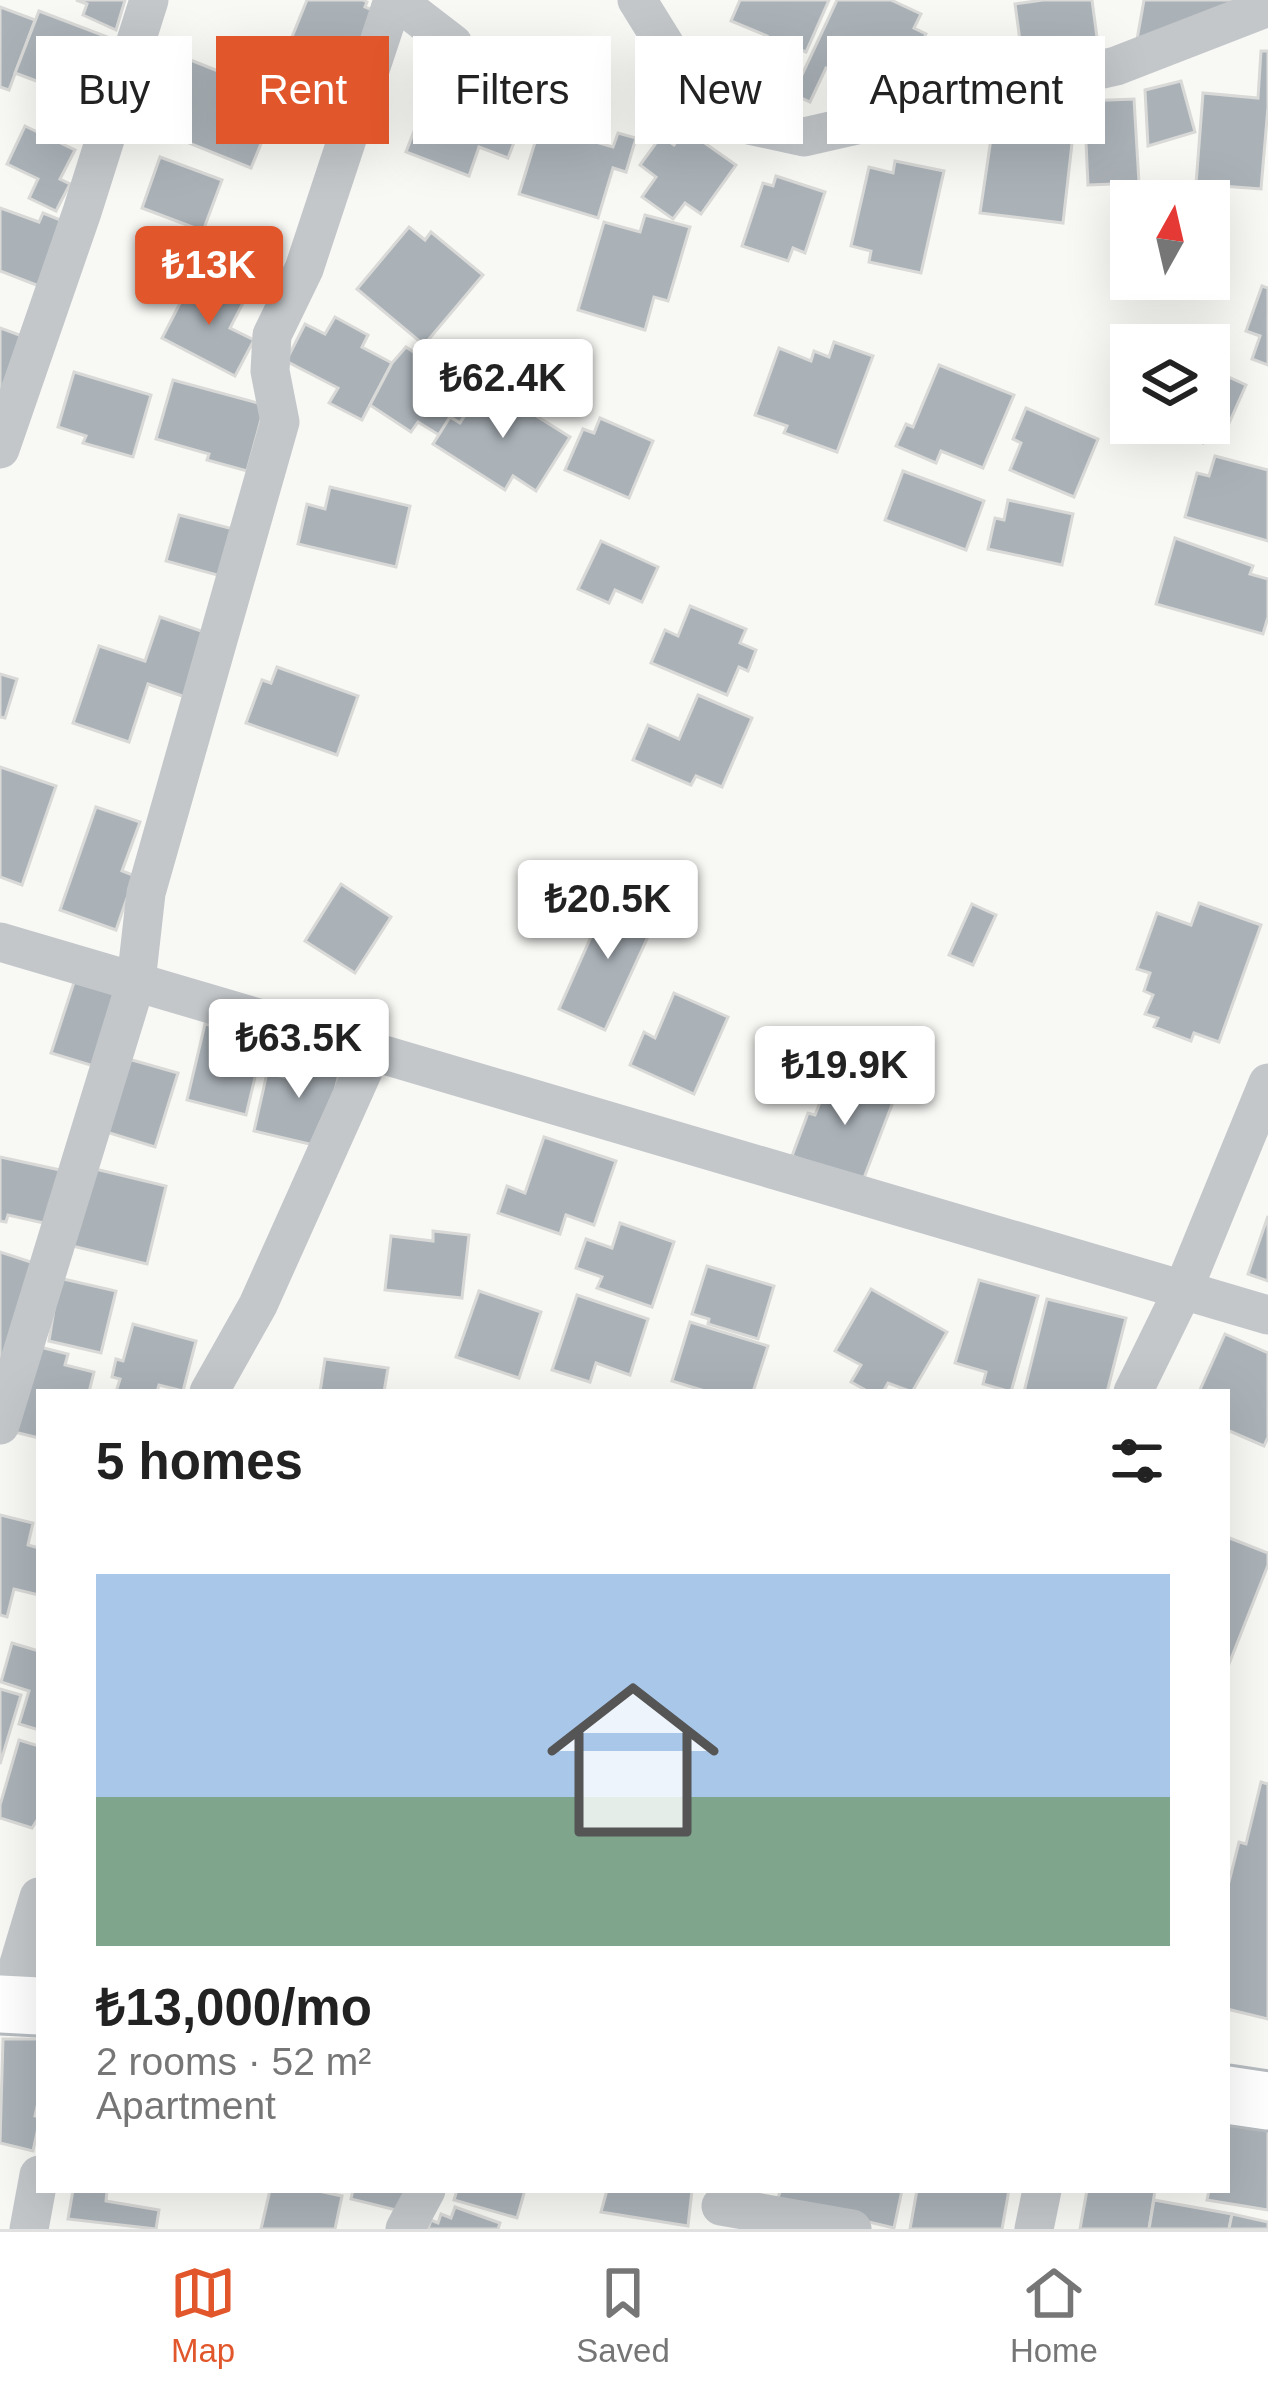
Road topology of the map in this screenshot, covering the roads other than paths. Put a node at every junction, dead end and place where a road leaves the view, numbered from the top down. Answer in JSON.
{"nodes":[{"id":1,"x":148,"y":0,"type":"edge"},
{"id":2,"x":394,"y":0,"type":"edge"},
{"id":3,"x":637,"y":0,"type":"edge"},
{"id":4,"x":1268,"y":7,"type":"edge"},
{"id":5,"x":442,"y":36,"type":"edge"},
{"id":6,"x":0,"y":449,"type":"edge"},
{"id":7,"x":0,"y":942,"type":"edge"},
{"id":8,"x":136,"y":982,"type":"junction"},
{"id":9,"x":370,"y":1053,"type":"junction"},
{"id":10,"x":1268,"y":1083,"type":"edge"},
{"id":11,"x":1254,"y":1149,"type":"edge"},
{"id":12,"x":1183,"y":1290,"type":"junction"},
{"id":13,"x":1268,"y":1315,"type":"edge"},
{"id":14,"x":211,"y":1389,"type":"edge"},
{"id":15,"x":1134,"y":1389,"type":"edge"},
{"id":16,"x":0,"y":1425,"type":"edge"},
{"id":17,"x":36,"y":1910,"type":"edge"},
{"id":18,"x":15,"y":2005,"type":"edge"},
{"id":19,"x":1230,"y":2095,"type":"edge"},
{"id":20,"x":1268,"y":2101,"type":"edge"},
{"id":21,"x":36,"y":2191,"type":"edge"},
{"id":22,"x":424,"y":2193,"type":"edge"},
{"id":23,"x":1041,"y":2193,"type":"edge"},
{"id":24,"x":720,"y":2208,"type":"edge"},
{"id":25,"x":29,"y":2229,"type":"edge"},
{"id":26,"x":405,"y":2229,"type":"edge"},
{"id":27,"x":852,"y":2229,"type":"edge"},
{"id":28,"x":1034,"y":2229,"type":"edge"}],
"edges":[{"from":1,"to":6,"type":"street"},
{"from":2,"to":5,"type":"street"},
{"from":2,"to":8,"type":"street"},
{"from":3,"to":4,"type":"street"},
{"from":7,"to":8,"type":"street"},
{"from":8,"to":9,"type":"street"},
{"from":8,"to":16,"type":"street"},
{"from":9,"to":12,"type":"street"},
{"from":9,"to":14,"type":"street"},
{"from":10,"to":11,"type":"street"},
{"from":11,"to":12,"type":"street"},
{"from":12,"to":13,"type":"street"},
{"from":12,"to":15,"type":"street"},
{"from":17,"to":18,"type":"street"},
{"from":19,"to":20,"type":"street"},
{"from":21,"to":25,"type":"street"},
{"from":22,"to":26,"type":"street"},
{"from":23,"to":28,"type":"street"},
{"from":24,"to":27,"type":"street"}]}
